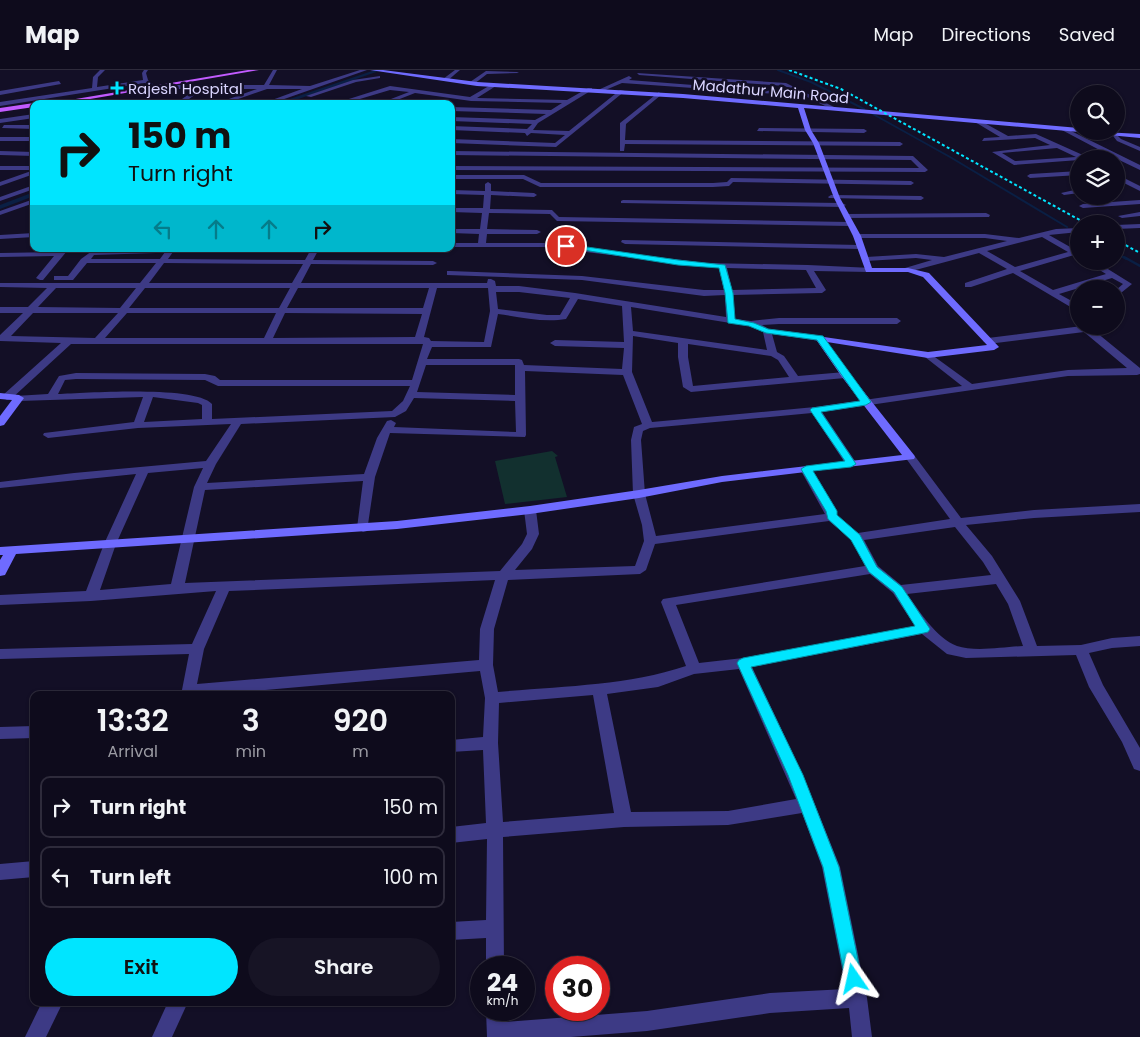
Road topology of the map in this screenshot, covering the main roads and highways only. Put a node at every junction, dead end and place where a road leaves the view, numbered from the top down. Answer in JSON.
{"nodes":[{"id":1,"x":255,"y":70,"type":"edge"},
{"id":2,"x":74,"y":100,"type":"edge"},
{"id":3,"x":30,"y":107,"type":"edge"},
{"id":4,"x":0,"y":111,"type":"edge"}],
"edges":[{"from":1,"to":2,"type":"main road"},
{"from":3,"to":4,"type":"main road"}]}
